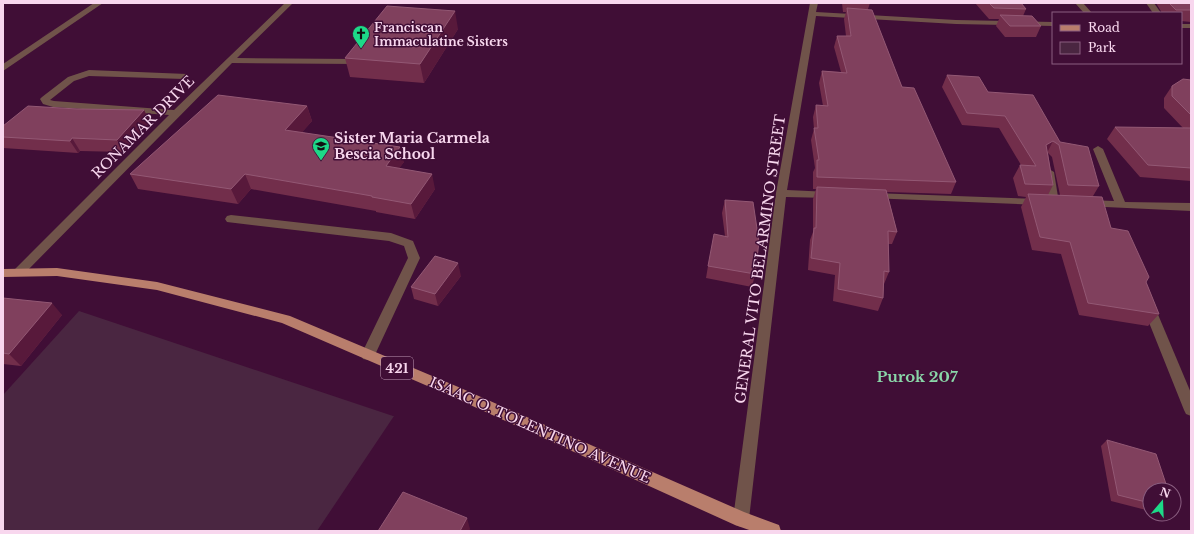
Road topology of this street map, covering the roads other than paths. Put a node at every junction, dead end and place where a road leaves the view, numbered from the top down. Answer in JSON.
{"nodes":[{"id":1,"x":99,"y":3,"type":"edge"},
{"id":2,"x":289,"y":3,"type":"edge"},
{"id":3,"x":1079,"y":3,"type":"edge"},
{"id":4,"x":1150,"y":3,"type":"edge"},
{"id":5,"x":814,"y":9,"type":"edge"},
{"id":6,"x":1087,"y":12,"type":"edge"},
{"id":7,"x":1156,"y":12,"type":"edge"},
{"id":8,"x":1052,"y":24,"type":"edge"},
{"id":9,"x":230,"y":60,"type":"junction"},
{"id":10,"x":354,"y":62,"type":"edge"},
{"id":11,"x":3,"y":68,"type":"edge"},
{"id":12,"x":184,"y":76,"type":"dead end"},
{"id":13,"x":177,"y":113,"type":"junction"},
{"id":14,"x":1098,"y":149,"type":"dead end"},
{"id":15,"x":1048,"y":164,"type":"edge"},
{"id":16,"x":781,"y":193,"type":"junction"},
{"id":17,"x":844,"y":195,"type":"edge"},
{"id":18,"x":860,"y":196,"type":"edge"},
{"id":19,"x":1076,"y":203,"type":"edge"},
{"id":20,"x":1121,"y":205,"type":"junction"},
{"id":21,"x":1191,"y":207,"type":"edge"},
{"id":22,"x":231,"y":219,"type":"dead end"},
{"id":23,"x":19,"y":272,"type":"junction"},
{"id":24,"x":3,"y":273,"type":"edge"},
{"id":25,"x":1143,"y":294,"type":"edge"},
{"id":26,"x":368,"y":355,"type":"junction"},
{"id":27,"x":1191,"y":410,"type":"edge"},
{"id":28,"x":741,"y":519,"type":"junction"},
{"id":29,"x":773,"y":531,"type":"edge"}],
"edges":[{"from":1,"to":11,"type":"street"},
{"from":2,"to":9,"type":"street","name":"RONAMAR DRIVE"},
{"from":3,"to":6,"type":"street"},
{"from":4,"to":7,"type":"street"},
{"from":5,"to":8,"type":"street"},
{"from":5,"to":16,"type":"street","name":"GENERAL VITO BELARMINO STREET"},
{"from":9,"to":10,"type":"street"},
{"from":9,"to":13,"type":"street","name":"RONAMAR DRIVE"},
{"from":12,"to":13,"type":"street"},
{"from":13,"to":23,"type":"street","name":"RONAMAR DRIVE"},
{"from":14,"to":20,"type":"street"},
{"from":15,"to":18,"type":"street"},
{"from":16,"to":17,"type":"street"},
{"from":16,"to":28,"type":"street","name":"GENERAL VITO BELARMINO STREET"},
{"from":19,"to":20,"type":"street"},
{"from":20,"to":21,"type":"street"},
{"from":22,"to":26,"type":"street"},
{"from":23,"to":24,"type":"main road","name":"ISAAC O. TOLENTINO AVENUE","number":"421"},
{"from":23,"to":26,"type":"main road","name":"ISAAC O. TOLENTINO AVENUE","number":"421"},
{"from":25,"to":27,"type":"street"},
{"from":26,"to":28,"type":"main road","name":"ISAAC O. TOLENTINO AVENUE","number":"421"},
{"from":28,"to":29,"type":"main road","name":"ISAAC O. TOLENTINO AVENUE","number":"421"}]}
